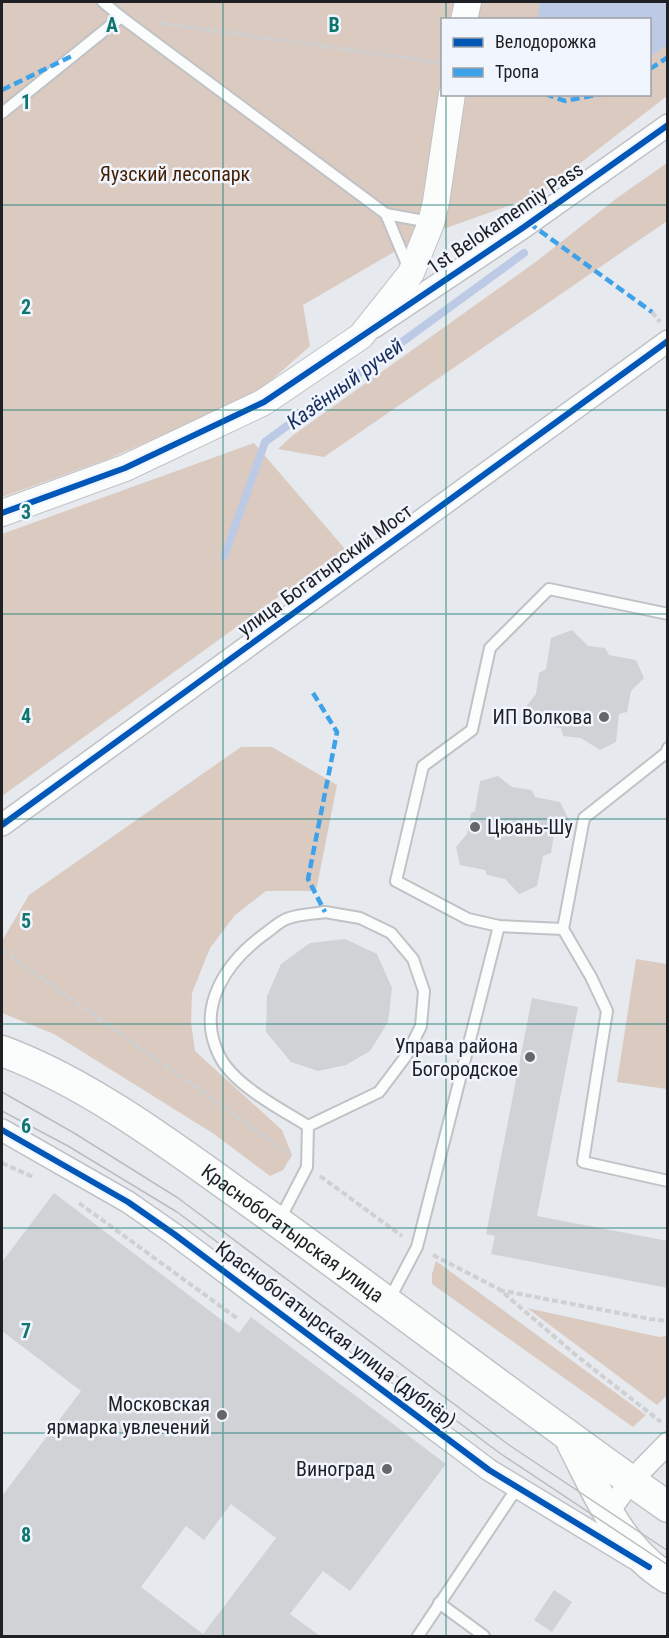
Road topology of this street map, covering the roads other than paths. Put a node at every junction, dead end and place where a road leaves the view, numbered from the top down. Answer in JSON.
{"nodes":[{"id":1,"x":103,"y":2,"type":"edge"},
{"id":2,"x":468,"y":2,"type":"edge"},
{"id":3,"x":121,"y":17,"type":"junction"},
{"id":4,"x":464,"y":18,"type":"edge"},
{"id":5,"x":452,"y":96,"type":"edge"},
{"id":6,"x":2,"y":112,"type":"edge"},
{"id":7,"x":668,"y":125,"type":"edge"},
{"id":8,"x":386,"y":214,"type":"junction"},
{"id":9,"x":431,"y":223,"type":"junction"},
{"id":10,"x":411,"y":273,"type":"junction"},
{"id":11,"x":361,"y":336,"type":"junction"},
{"id":12,"x":668,"y":341,"type":"edge"},
{"id":13,"x":2,"y":513,"type":"edge"},
{"id":14,"x":668,"y":614,"type":"edge"},
{"id":15,"x":668,"y":748,"type":"edge"},
{"id":16,"x":2,"y":825,"type":"edge"},
{"id":17,"x":499,"y":926,"type":"junction"},
{"id":18,"x":563,"y":929,"type":"junction"},
{"id":19,"x":2,"y":1051,"type":"edge"},
{"id":20,"x":308,"y":1126,"type":"junction"},
{"id":21,"x":2,"y":1130,"type":"edge"},
{"id":22,"x":668,"y":1181,"type":"edge"},
{"id":23,"x":278,"y":1222,"type":"junction"},
{"id":24,"x":388,"y":1302,"type":"junction"},
{"id":25,"x":570,"y":1438,"type":"junction"},
{"id":26,"x":668,"y":1443,"type":"edge"},
{"id":27,"x":631,"y":1481,"type":"junction"},
{"id":28,"x":517,"y":1488,"type":"junction"},
{"id":29,"x":668,"y":1507,"type":"edge"},
{"id":30,"x":608,"y":1512,"type":"junction"},
{"id":31,"x":658,"y":1572,"type":"edge"},
{"id":32,"x":439,"y":1603,"type":"junction"},
{"id":33,"x":418,"y":1636,"type":"edge"},
{"id":34,"x":484,"y":1636,"type":"edge"}],
"edges":[{"from":1,"to":3,"type":"lane"},
{"from":2,"to":4,"type":"street"},
{"from":3,"to":6,"type":"lane"},
{"from":3,"to":8,"type":"lane"},
{"from":5,"to":9,"type":"street"},
{"from":7,"to":11,"type":"street","name":"1st Belokamenniy Pass"},
{"from":8,"to":9,"type":"lane"},
{"from":8,"to":10,"type":"lane"},
{"from":9,"to":10,"type":"street"},
{"from":10,"to":11,"type":"street"},
{"from":11,"to":13,"type":"street"},
{"from":12,"to":16,"type":"street","name":"улица Богатырский Мост"},
{"from":14,"to":17,"type":"lane"},
{"from":15,"to":18,"type":"lane"},
{"from":17,"to":18,"type":"lane"},
{"from":17,"to":24,"type":"lane"},
{"from":18,"to":22,"type":"lane"},
{"from":19,"to":23,"type":"main road","name":"Краснобогатырская улица"},
{"from":20,"to":20,"type":"lane"},
{"from":20,"to":23,"type":"lane"},
{"from":21,"to":28,"type":"street","name":"Краснобогатырская улица (дублёр)"},
{"from":23,"to":24,"type":"main road","name":"Краснобогатырская улица"},
{"from":24,"to":25,"type":"main road","name":"Краснобогатырская улица"},
{"from":25,"to":27,"type":"main road","name":"Краснобогатырская улица"},
{"from":25,"to":30,"type":"main road","name":"Краснобогатырская улица"},
{"from":26,"to":27,"type":"street"},
{"from":27,"to":29,"type":"main road","name":"Краснобогатырская улица"},
{"from":27,"to":30,"type":"street"},
{"from":28,"to":31,"type":"street","name":"Краснобогатырская улица (дублёр)"},
{"from":28,"to":32,"type":"lane"},
{"from":30,"to":31,"type":"main road","name":"Краснобогатырская улица"},
{"from":32,"to":33,"type":"lane"},
{"from":32,"to":34,"type":"lane"}]}
